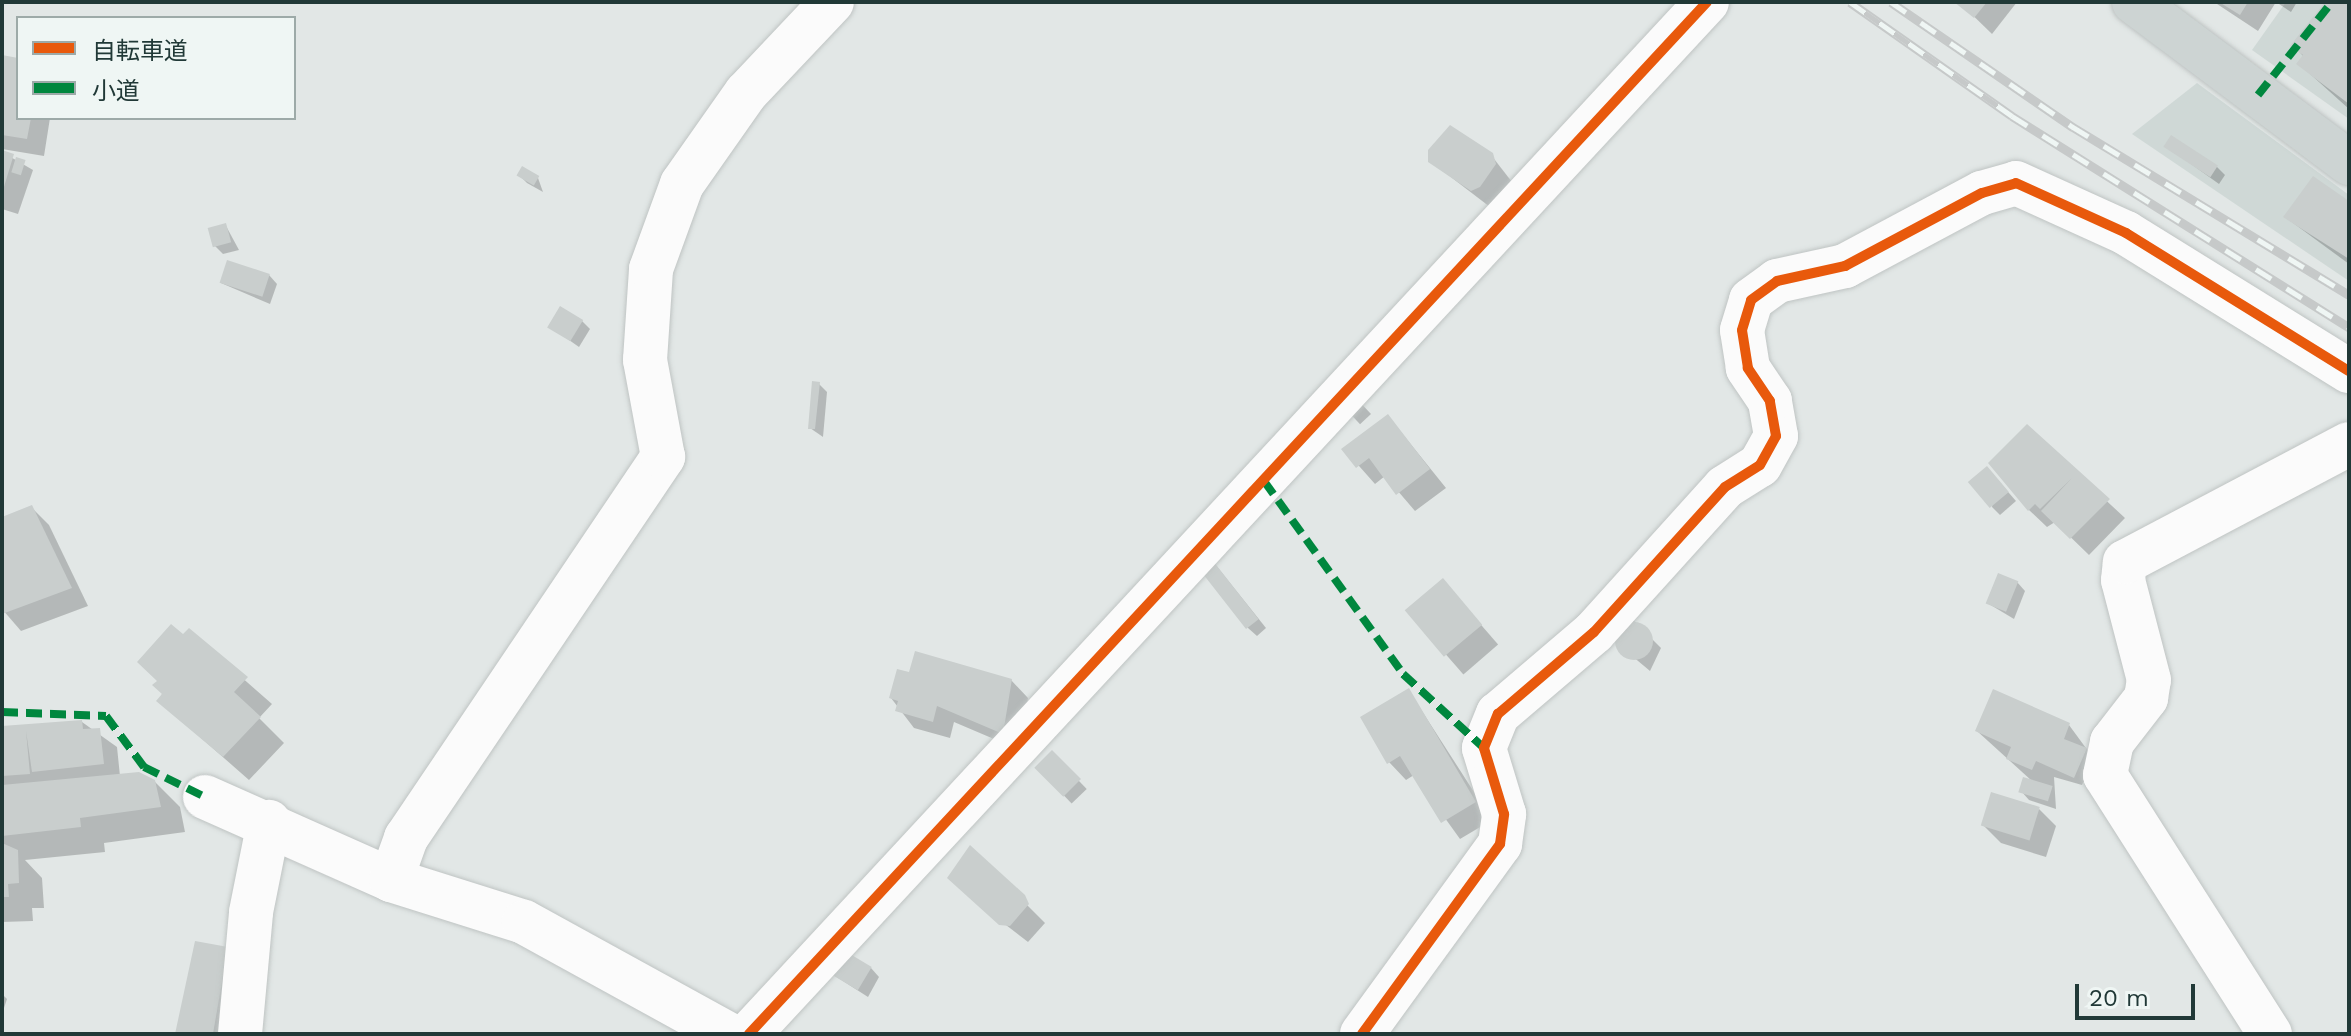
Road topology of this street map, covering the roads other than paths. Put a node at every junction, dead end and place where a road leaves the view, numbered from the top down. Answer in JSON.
{"nodes":[{"id":1,"x":832,"y":2,"type":"edge"},
{"id":2,"x":1707,"y":2,"type":"edge"},
{"id":3,"x":2134,"y":2,"type":"edge"},
{"id":4,"x":2349,"y":163,"type":"edge"},
{"id":5,"x":2349,"y":371,"type":"edge"},
{"id":6,"x":2349,"y":444,"type":"edge"},
{"id":7,"x":205,"y":797,"type":"dead end"},
{"id":8,"x":269,"y":822,"type":"junction"},
{"id":9,"x":391,"y":880,"type":"junction"},
{"id":10,"x":240,"y":1034,"type":"edge"},
{"id":11,"x":728,"y":1034,"type":"edge"},
{"id":12,"x":749,"y":1034,"type":"edge"},
{"id":13,"x":1362,"y":1034,"type":"edge"},
{"id":14,"x":2270,"y":1034,"type":"edge"}],
"edges":[{"from":1,"to":9,"type":"street"},
{"from":2,"to":12,"type":"street"},
{"from":3,"to":4,"type":"main road"},
{"from":5,"to":13,"type":"street"},
{"from":6,"to":14,"type":"street"},
{"from":7,"to":8,"type":"street"},
{"from":8,"to":9,"type":"street"},
{"from":8,"to":10,"type":"street"},
{"from":9,"to":11,"type":"street"}]}
